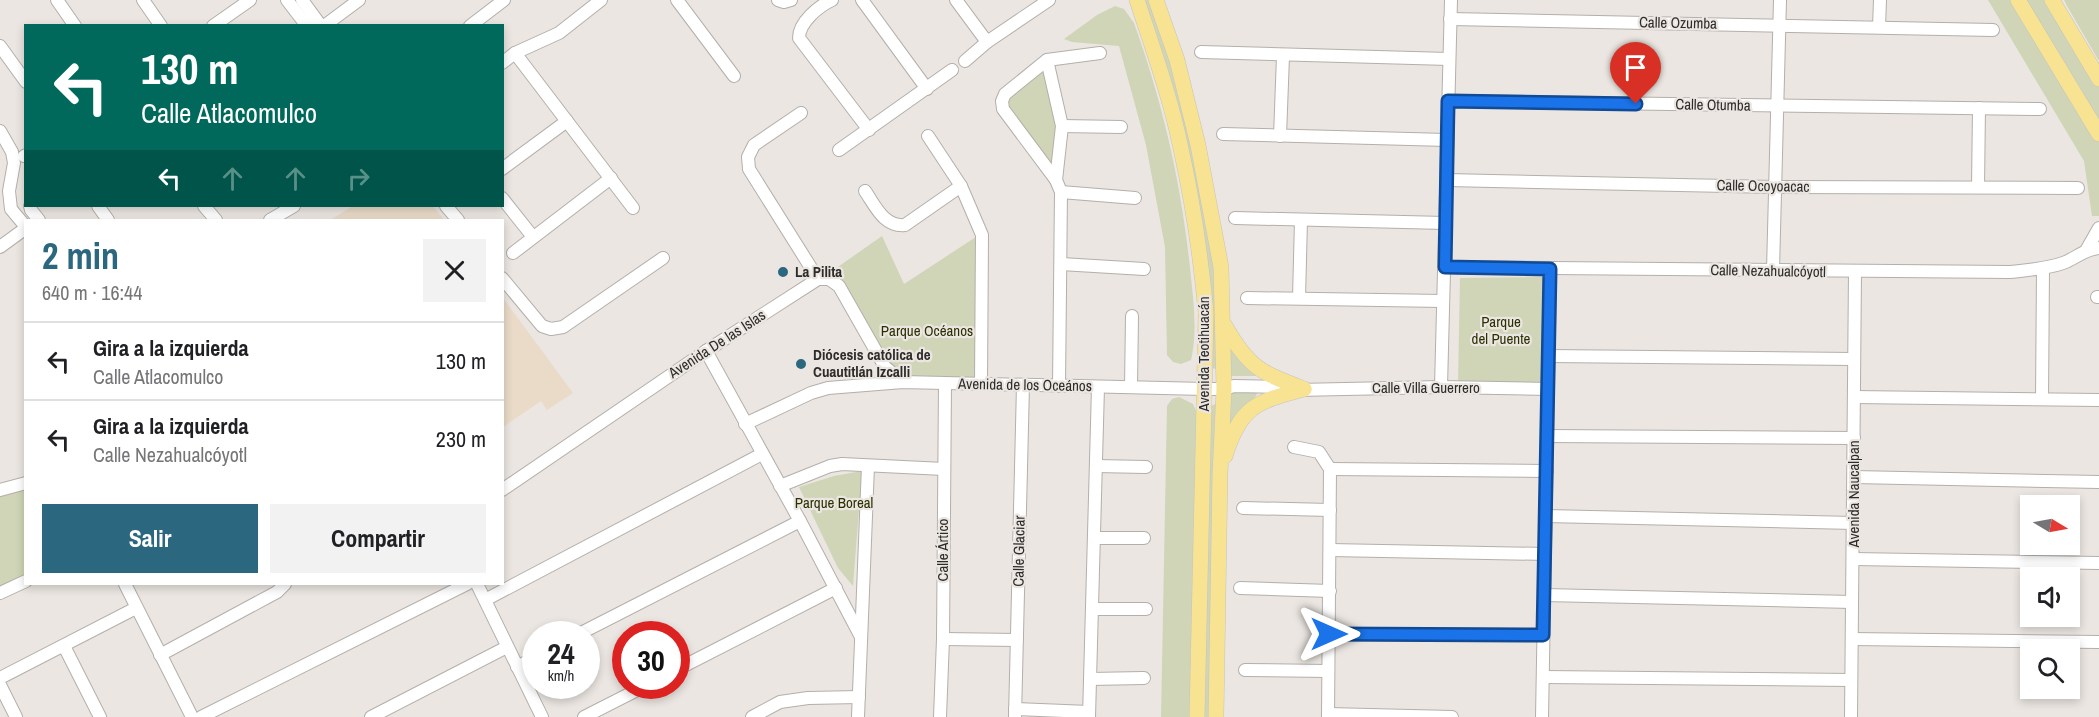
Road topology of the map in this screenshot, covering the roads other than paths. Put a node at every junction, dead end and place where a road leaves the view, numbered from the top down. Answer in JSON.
{"nodes":[{"id":1,"x":57,"y":0,"type":"edge"},
{"id":2,"x":143,"y":0,"type":"edge"},
{"id":3,"x":250,"y":0,"type":"edge"},
{"id":4,"x":287,"y":0,"type":"edge"},
{"id":5,"x":302,"y":0,"type":"edge"},
{"id":6,"x":358,"y":0,"type":"edge"},
{"id":7,"x":504,"y":0,"type":"edge"},
{"id":8,"x":601,"y":0,"type":"edge"},
{"id":9,"x":677,"y":0,"type":"edge"},
{"id":10,"x":778,"y":0,"type":"edge"},
{"id":11,"x":791,"y":0,"type":"edge"},
{"id":12,"x":832,"y":0,"type":"edge"},
{"id":13,"x":862,"y":0,"type":"edge"},
{"id":14,"x":956,"y":0,"type":"edge"},
{"id":15,"x":1047,"y":0,"type":"edge"},
{"id":16,"x":1137,"y":0,"type":"edge"},
{"id":17,"x":1156,"y":0,"type":"edge"},
{"id":18,"x":1451,"y":0,"type":"edge"},
{"id":19,"x":1779,"y":0,"type":"edge"},
{"id":20,"x":1880,"y":0,"type":"edge"},
{"id":21,"x":2018,"y":0,"type":"edge"},
{"id":22,"x":2052,"y":0,"type":"edge"},
{"id":23,"x":818,"y":3,"type":"edge"},
{"id":24,"x":233,"y":5,"type":"edge"},
{"id":25,"x":1450,"y":19,"type":"junction"},
{"id":26,"x":74,"y":24,"type":"edge"},
{"id":27,"x":160,"y":24,"type":"edge"},
{"id":28,"x":215,"y":24,"type":"edge"},
{"id":29,"x":305,"y":24,"type":"edge"},
{"id":30,"x":321,"y":24,"type":"edge"},
{"id":31,"x":326,"y":24,"type":"edge"},
{"id":32,"x":473,"y":24,"type":"edge"},
{"id":33,"x":1779,"y":26,"type":"junction"},
{"id":34,"x":1879,"y":27,"type":"junction"},
{"id":35,"x":1994,"y":30,"type":"dead end"},
{"id":36,"x":987,"y":42,"type":"junction"},
{"id":37,"x":0,"y":46,"type":"edge"},
{"id":38,"x":1201,"y":52,"type":"dead end"},
{"id":39,"x":515,"y":53,"type":"junction"},
{"id":40,"x":1100,"y":53,"type":"dead end"},
{"id":41,"x":1283,"y":56,"type":"junction"},
{"id":42,"x":1449,"y":59,"type":"junction"},
{"id":43,"x":965,"y":60,"type":"dead end"},
{"id":44,"x":1047,"y":60,"type":"junction"},
{"id":45,"x":504,"y":61,"type":"edge"},
{"id":46,"x":951,"y":70,"type":"dead end"},
{"id":47,"x":734,"y":76,"type":"dead end"},
{"id":48,"x":24,"y":79,"type":"edge"},
{"id":49,"x":2099,"y":79,"type":"edge"},
{"id":50,"x":927,"y":89,"type":"junction"},
{"id":51,"x":1448,"y":101,"type":"junction"},
{"id":52,"x":1777,"y":106,"type":"junction"},
{"id":53,"x":1979,"y":108,"type":"junction"},
{"id":54,"x":2040,"y":109,"type":"dead end"},
{"id":55,"x":801,"y":113,"type":"dead end"},
{"id":56,"x":567,"y":121,"type":"junction"},
{"id":57,"x":1062,"y":126,"type":"junction"},
{"id":58,"x":1121,"y":127,"type":"dead end"},
{"id":59,"x":869,"y":130,"type":"junction"},
{"id":60,"x":0,"y":131,"type":"edge"},
{"id":61,"x":1223,"y":134,"type":"dead end"},
{"id":62,"x":2099,"y":134,"type":"edge"},
{"id":63,"x":928,"y":136,"type":"dead end"},
{"id":64,"x":1281,"y":136,"type":"junction"},
{"id":65,"x":1447,"y":140,"type":"junction"},
{"id":66,"x":839,"y":150,"type":"dead end"},
{"id":67,"x":21,"y":154,"type":"edge"},
{"id":68,"x":0,"y":160,"type":"edge"},
{"id":69,"x":504,"y":168,"type":"edge"},
{"id":70,"x":611,"y":178,"type":"junction"},
{"id":71,"x":1056,"y":180,"type":"junction"},
{"id":72,"x":1447,"y":180,"type":"junction"},
{"id":73,"x":961,"y":186,"type":"junction"},
{"id":74,"x":1775,"y":187,"type":"junction"},
{"id":75,"x":1978,"y":187,"type":"junction"},
{"id":76,"x":2078,"y":188,"type":"dead end"},
{"id":77,"x":865,"y":191,"type":"dead end"},
{"id":78,"x":1061,"y":192,"type":"junction"},
{"id":79,"x":1135,"y":198,"type":"dead end"},
{"id":80,"x":504,"y":201,"type":"edge"},
{"id":81,"x":205,"y":207,"type":"edge"},
{"id":82,"x":292,"y":207,"type":"edge"},
{"id":83,"x":447,"y":207,"type":"edge"},
{"id":84,"x":633,"y":208,"type":"dead end"},
{"id":85,"x":1235,"y":218,"type":"dead end"},
{"id":86,"x":215,"y":219,"type":"edge"},
{"id":87,"x":278,"y":219,"type":"edge"},
{"id":88,"x":457,"y":219,"type":"edge"},
{"id":89,"x":1301,"y":220,"type":"junction"},
{"id":90,"x":1445,"y":223,"type":"junction"},
{"id":91,"x":24,"y":225,"type":"edge"},
{"id":92,"x":2099,"y":228,"type":"edge"},
{"id":93,"x":24,"y":229,"type":"edge"},
{"id":94,"x":533,"y":237,"type":"junction"},
{"id":95,"x":0,"y":247,"type":"edge"},
{"id":96,"x":2093,"y":249,"type":"edge"},
{"id":97,"x":513,"y":253,"type":"dead end"},
{"id":98,"x":663,"y":258,"type":"dead end"},
{"id":99,"x":1062,"y":264,"type":"junction"},
{"id":100,"x":1445,"y":267,"type":"junction"},
{"id":101,"x":1144,"y":269,"type":"dead end"},
{"id":102,"x":1550,"y":269,"type":"junction"},
{"id":103,"x":2043,"y":269,"type":"junction"},
{"id":104,"x":1773,"y":270,"type":"junction"},
{"id":105,"x":1855,"y":272,"type":"junction"},
{"id":106,"x":818,"y":279,"type":"junction"},
{"id":107,"x":504,"y":280,"type":"edge"},
{"id":108,"x":1247,"y":298,"type":"dead end"},
{"id":109,"x":1299,"y":298,"type":"junction"},
{"id":110,"x":1443,"y":301,"type":"junction"},
{"id":111,"x":1132,"y":316,"type":"dead end"},
{"id":112,"x":1223,"y":323,"type":"junction"},
{"id":113,"x":706,"y":351,"type":"junction"},
{"id":114,"x":1549,"y":356,"type":"junction"},
{"id":115,"x":1854,"y":359,"type":"junction"},
{"id":116,"x":903,"y":382,"type":"junction"},
{"id":117,"x":945,"y":384,"type":"junction"},
{"id":118,"x":981,"y":384,"type":"junction"},
{"id":119,"x":1023,"y":386,"type":"junction"},
{"id":120,"x":1059,"y":386,"type":"junction"},
{"id":121,"x":1098,"y":387,"type":"junction"},
{"id":122,"x":1131,"y":387,"type":"junction"},
{"id":123,"x":1442,"y":387,"type":"junction"},
{"id":124,"x":1224,"y":388,"type":"junction"},
{"id":125,"x":1205,"y":389,"type":"junction"},
{"id":126,"x":1304,"y":389,"type":"junction"},
{"id":127,"x":1548,"y":389,"type":"junction"},
{"id":128,"x":1854,"y":397,"type":"junction"},
{"id":129,"x":2042,"y":399,"type":"junction"},
{"id":130,"x":2099,"y":400,"type":"edge"},
{"id":131,"x":745,"y":424,"type":"junction"},
{"id":132,"x":1547,"y":436,"type":"junction"},
{"id":133,"x":1854,"y":438,"type":"junction"},
{"id":134,"x":1294,"y":447,"type":"dead end"},
{"id":135,"x":762,"y":454,"type":"junction"},
{"id":136,"x":868,"y":466,"type":"junction"},
{"id":137,"x":1096,"y":466,"type":"junction"},
{"id":138,"x":1146,"y":467,"type":"dead end"},
{"id":139,"x":944,"y":469,"type":"junction"},
{"id":140,"x":1330,"y":469,"type":"junction"},
{"id":141,"x":1546,"y":471,"type":"junction"},
{"id":142,"x":1220,"y":474,"type":"junction"},
{"id":143,"x":1854,"y":477,"type":"junction"},
{"id":144,"x":2099,"y":482,"type":"edge"},
{"id":145,"x":24,"y":483,"type":"edge"},
{"id":146,"x":780,"y":486,"type":"junction"},
{"id":147,"x":0,"y":489,"type":"edge"},
{"id":148,"x":504,"y":489,"type":"edge"},
{"id":149,"x":1243,"y":508,"type":"dead end"},
{"id":150,"x":1330,"y":510,"type":"junction"},
{"id":151,"x":1546,"y":516,"type":"junction"},
{"id":152,"x":800,"y":521,"type":"junction"},
{"id":153,"x":1854,"y":523,"type":"junction"},
{"id":154,"x":1094,"y":538,"type":"junction"},
{"id":155,"x":1144,"y":538,"type":"dead end"},
{"id":156,"x":1330,"y":550,"type":"junction"},
{"id":157,"x":1545,"y":554,"type":"junction"},
{"id":158,"x":1853,"y":559,"type":"junction"},
{"id":159,"x":2099,"y":563,"type":"edge"},
{"id":160,"x":24,"y":582,"type":"edge"},
{"id":161,"x":125,"y":585,"type":"edge"},
{"id":162,"x":284,"y":585,"type":"edge"},
{"id":163,"x":465,"y":585,"type":"edge"},
{"id":164,"x":478,"y":585,"type":"edge"},
{"id":165,"x":836,"y":588,"type":"junction"},
{"id":166,"x":1240,"y":588,"type":"dead end"},
{"id":167,"x":1330,"y":591,"type":"junction"},
{"id":168,"x":0,"y":593,"type":"edge"},
{"id":169,"x":1544,"y":595,"type":"junction"},
{"id":170,"x":485,"y":600,"type":"junction"},
{"id":171,"x":1852,"y":602,"type":"junction"},
{"id":172,"x":135,"y":608,"type":"junction"},
{"id":173,"x":1092,"y":609,"type":"junction"},
{"id":174,"x":1146,"y":609,"type":"dead end"},
{"id":175,"x":600,"y":623,"type":"edge"},
{"id":176,"x":1329,"y":634,"type":"junction"},
{"id":177,"x":1543,"y":635,"type":"junction"},
{"id":178,"x":861,"y":637,"type":"junction"},
{"id":179,"x":943,"y":639,"type":"junction"},
{"id":180,"x":1852,"y":639,"type":"junction"},
{"id":181,"x":1017,"y":640,"type":"junction"},
{"id":182,"x":2099,"y":642,"type":"edge"},
{"id":183,"x":64,"y":646,"type":"junction"},
{"id":184,"x":507,"y":647,"type":"junction"},
{"id":185,"x":160,"y":655,"type":"junction"},
{"id":186,"x":690,"y":663,"type":"edge"},
{"id":187,"x":522,"y":664,"type":"edge"},
{"id":188,"x":517,"y":667,"type":"junction"},
{"id":189,"x":1245,"y":670,"type":"dead end"},
{"id":190,"x":1328,"y":671,"type":"junction"},
{"id":191,"x":1543,"y":677,"type":"junction"},
{"id":192,"x":0,"y":678,"type":"edge"},
{"id":193,"x":1144,"y":678,"type":"dead end"},
{"id":194,"x":1090,"y":679,"type":"junction"},
{"id":195,"x":1851,"y":680,"type":"junction"},
{"id":196,"x":0,"y":685,"type":"edge"},
{"id":197,"x":859,"y":697,"type":"junction"},
{"id":198,"x":619,"y":699,"type":"edge"},
{"id":199,"x":1015,"y":713,"type":"edge"},
{"id":200,"x":1089,"y":715,"type":"edge"},
{"id":201,"x":539,"y":716,"type":"edge"},
{"id":202,"x":1328,"y":716,"type":"edge"},
{"id":203,"x":16,"y":717,"type":"edge"},
{"id":204,"x":100,"y":717,"type":"edge"},
{"id":205,"x":192,"y":717,"type":"edge"},
{"id":206,"x":201,"y":717,"type":"edge"},
{"id":207,"x":371,"y":717,"type":"edge"},
{"id":208,"x":584,"y":717,"type":"edge"},
{"id":209,"x":752,"y":717,"type":"edge"},
{"id":210,"x":858,"y":717,"type":"edge"},
{"id":211,"x":940,"y":717,"type":"edge"},
{"id":212,"x":1197,"y":717,"type":"edge"},
{"id":213,"x":1216,"y":717,"type":"edge"},
{"id":214,"x":1452,"y":717,"type":"edge"},
{"id":215,"x":1542,"y":717,"type":"edge"},
{"id":216,"x":1851,"y":717,"type":"edge"}],
"edges":[{"from":1,"to":26,"type":"street"},
{"from":2,"to":27,"type":"street"},
{"from":3,"to":24,"type":"street"},
{"from":4,"to":29,"type":"street"},
{"from":5,"to":30,"type":"street"},
{"from":6,"to":31,"type":"street"},
{"from":7,"to":32,"type":"street"},
{"from":8,"to":39,"type":"street"},
{"from":9,"to":47,"type":"street"},
{"from":10,"to":11,"type":"street"},
{"from":12,"to":23,"type":"street"},
{"from":13,"to":50,"type":"street"},
{"from":14,"to":36,"type":"street"},
{"from":15,"to":36,"type":"street"},
{"from":16,"to":125,"type":"main road","name":"Avenida Teotihuacán"},
{"from":17,"to":112,"type":"main road","name":"Avenida Teotihuacán"},
{"from":18,"to":25,"type":"street"},
{"from":19,"to":33,"type":"street"},
{"from":20,"to":34,"type":"street"},
{"from":21,"to":62,"type":"main road"},
{"from":22,"to":49,"type":"main road"},
{"from":23,"to":59,"type":"street"},
{"from":24,"to":28,"type":"street"},
{"from":25,"to":33,"type":"street","name":"Calle Ozumba"},
{"from":25,"to":42,"type":"street"},
{"from":33,"to":34,"type":"street","name":"Calle Ozumba"},
{"from":33,"to":52,"type":"street"},
{"from":34,"to":35,"type":"street","name":"Calle Ozumba"},
{"from":36,"to":43,"type":"street"},
{"from":37,"to":48,"type":"street"},
{"from":38,"to":41,"type":"street"},
{"from":39,"to":45,"type":"street"},
{"from":39,"to":56,"type":"street"},
{"from":40,"to":44,"type":"street"},
{"from":41,"to":42,"type":"street"},
{"from":41,"to":64,"type":"street"},
{"from":42,"to":51,"type":"street"},
{"from":44,"to":57,"type":"street"},
{"from":44,"to":71,"type":"street"},
{"from":46,"to":50,"type":"street"},
{"from":50,"to":59,"type":"street"},
{"from":51,"to":52,"type":"street","name":"Calle Otumba"},
{"from":51,"to":65,"type":"street"},
{"from":52,"to":53,"type":"street","name":"Calle Otumba"},
{"from":52,"to":74,"type":"street"},
{"from":53,"to":54,"type":"street","name":"Calle Otumba"},
{"from":53,"to":75,"type":"street"},
{"from":55,"to":106,"type":"street"},
{"from":56,"to":69,"type":"street"},
{"from":56,"to":70,"type":"street"},
{"from":57,"to":58,"type":"street"},
{"from":57,"to":71,"type":"street"},
{"from":59,"to":66,"type":"street"},
{"from":60,"to":67,"type":"street"},
{"from":61,"to":64,"type":"street"},
{"from":63,"to":73,"type":"street"},
{"from":64,"to":65,"type":"street"},
{"from":65,"to":72,"type":"street"},
{"from":67,"to":68,"type":"street"},
{"from":67,"to":91,"type":"street"},
{"from":70,"to":84,"type":"street"},
{"from":70,"to":94,"type":"street"},
{"from":71,"to":78,"type":"street"},
{"from":72,"to":74,"type":"street","name":"Calle Ocoyoacac"},
{"from":72,"to":90,"type":"street"},
{"from":73,"to":77,"type":"street"},
{"from":73,"to":118,"type":"street"},
{"from":74,"to":75,"type":"street","name":"Calle Ocoyoacac"},
{"from":74,"to":104,"type":"street"},
{"from":75,"to":76,"type":"street","name":"Calle Ocoyoacac"},
{"from":78,"to":79,"type":"street"},
{"from":78,"to":99,"type":"street"},
{"from":80,"to":94,"type":"street"},
{"from":81,"to":86,"type":"street"},
{"from":82,"to":87,"type":"street"},
{"from":83,"to":88,"type":"street"},
{"from":85,"to":89,"type":"street"},
{"from":89,"to":90,"type":"street"},
{"from":89,"to":109,"type":"street"},
{"from":90,"to":100,"type":"street"},
{"from":92,"to":96,"type":"street","name":"Calle Nezahualcóyotl"},
{"from":93,"to":95,"type":"street"},
{"from":94,"to":97,"type":"street"},
{"from":96,"to":103,"type":"street","name":"Calle Nezahualcóyotl"},
{"from":98,"to":107,"type":"street"},
{"from":99,"to":101,"type":"street"},
{"from":99,"to":120,"type":"street"},
{"from":100,"to":102,"type":"street","name":"Calle Nezahualcóyotl"},
{"from":100,"to":110,"type":"street"},
{"from":102,"to":104,"type":"street","name":"Calle Nezahualcóyotl"},
{"from":102,"to":114,"type":"street"},
{"from":103,"to":105,"type":"street","name":"Calle Nezahualcóyotl"},
{"from":103,"to":129,"type":"street"},
{"from":104,"to":105,"type":"street","name":"Calle Nezahualcóyotl"},
{"from":105,"to":115,"type":"street","name":"Avenida Naucalpan"},
{"from":106,"to":113,"type":"street","name":"Avenida De las Islas"},
{"from":106,"to":116,"type":"street"},
{"from":108,"to":109,"type":"street"},
{"from":109,"to":110,"type":"street"},
{"from":110,"to":123,"type":"street"},
{"from":111,"to":122,"type":"street"},
{"from":112,"to":124,"type":"main road","name":"Avenida Teotihuacán"},
{"from":112,"to":126,"type":"main road"},
{"from":113,"to":131,"type":"street"},
{"from":113,"to":148,"type":"street","name":"Avenida De las Islas"},
{"from":114,"to":115,"type":"street"},
{"from":114,"to":127,"type":"street"},
{"from":115,"to":128,"type":"street","name":"Avenida Naucalpan"},
{"from":116,"to":117,"type":"street","name":"Avenida de los Oceános"},
{"from":116,"to":131,"type":"street","name":"Avenida de los Oceános"},
{"from":117,"to":118,"type":"street","name":"Avenida de los Oceános"},
{"from":117,"to":139,"type":"street","name":"Calle Ártico"},
{"from":118,"to":119,"type":"street","name":"Avenida de los Oceános"},
{"from":119,"to":120,"type":"street","name":"Avenida de los Oceános"},
{"from":119,"to":181,"type":"street","name":"Calle Glaciar"},
{"from":120,"to":121,"type":"street","name":"Avenida de los Oceános"},
{"from":121,"to":122,"type":"street","name":"Avenida de los Oceános"},
{"from":121,"to":137,"type":"street"},
{"from":122,"to":125,"type":"street","name":"Avenida de los Oceános"},
{"from":123,"to":126,"type":"street","name":"Calle Villa Guerrero"},
{"from":123,"to":127,"type":"street","name":"Calle Villa Guerrero"},
{"from":124,"to":125,"type":"street","name":"Calle Villa Guerrero"},
{"from":124,"to":126,"type":"street","name":"Calle Villa Guerrero"},
{"from":124,"to":142,"type":"main road","name":"Avenida Teotihuacán"},
{"from":125,"to":212,"type":"main road","name":"Avenida Teotihuacán"},
{"from":126,"to":142,"type":"main road"},
{"from":127,"to":132,"type":"street"},
{"from":128,"to":129,"type":"street"},
{"from":128,"to":133,"type":"street","name":"Avenida Naucalpan"},
{"from":129,"to":130,"type":"street"},
{"from":131,"to":135,"type":"street"},
{"from":132,"to":133,"type":"street"},
{"from":132,"to":141,"type":"street"},
{"from":133,"to":143,"type":"street","name":"Avenida Naucalpan"},
{"from":134,"to":140,"type":"street"},
{"from":135,"to":146,"type":"street"},
{"from":135,"to":170,"type":"street"},
{"from":136,"to":139,"type":"street"},
{"from":136,"to":146,"type":"street"},
{"from":136,"to":178,"type":"street"},
{"from":137,"to":138,"type":"street"},
{"from":137,"to":154,"type":"street"},
{"from":139,"to":179,"type":"street","name":"Calle Ártico"},
{"from":140,"to":141,"type":"street"},
{"from":140,"to":150,"type":"street"},
{"from":141,"to":151,"type":"street"},
{"from":142,"to":213,"type":"main road","name":"Avenida Teotihuacán"},
{"from":143,"to":144,"type":"street"},
{"from":143,"to":153,"type":"street","name":"Avenida Naucalpan"},
{"from":145,"to":147,"type":"street"},
{"from":146,"to":152,"type":"street"},
{"from":149,"to":150,"type":"street"},
{"from":150,"to":156,"type":"street"},
{"from":151,"to":153,"type":"street"},
{"from":151,"to":157,"type":"street"},
{"from":152,"to":165,"type":"street"},
{"from":152,"to":175,"type":"street"},
{"from":153,"to":158,"type":"street","name":"Avenida Naucalpan"},
{"from":154,"to":155,"type":"street"},
{"from":154,"to":173,"type":"street"},
{"from":156,"to":157,"type":"street"},
{"from":156,"to":167,"type":"street"},
{"from":157,"to":169,"type":"street"},
{"from":158,"to":159,"type":"street"},
{"from":158,"to":171,"type":"street","name":"Avenida Naucalpan"},
{"from":160,"to":168,"type":"street"},
{"from":161,"to":172,"type":"street"},
{"from":162,"to":185,"type":"street"},
{"from":163,"to":206,"type":"street"},
{"from":164,"to":170,"type":"street"},
{"from":165,"to":178,"type":"street"},
{"from":165,"to":186,"type":"street"},
{"from":166,"to":167,"type":"street"},
{"from":167,"to":176,"type":"street"},
{"from":169,"to":171,"type":"street"},
{"from":169,"to":177,"type":"street"},
{"from":170,"to":184,"type":"street"},
{"from":171,"to":180,"type":"street","name":"Avenida Naucalpan"},
{"from":172,"to":183,"type":"street"},
{"from":172,"to":185,"type":"street"},
{"from":173,"to":174,"type":"street"},
{"from":173,"to":194,"type":"street"},
{"from":176,"to":177,"type":"street"},
{"from":176,"to":190,"type":"street"},
{"from":177,"to":191,"type":"street"},
{"from":178,"to":197,"type":"street"},
{"from":179,"to":181,"type":"street"},
{"from":179,"to":211,"type":"street","name":"Calle Ártico"},
{"from":180,"to":182,"type":"street"},
{"from":180,"to":195,"type":"street","name":"Avenida Naucalpan"},
{"from":181,"to":199,"type":"street","name":"Calle Glaciar"},
{"from":183,"to":192,"type":"street"},
{"from":183,"to":204,"type":"street"},
{"from":184,"to":188,"type":"street"},
{"from":184,"to":207,"type":"street"},
{"from":185,"to":205,"type":"street"},
{"from":187,"to":188,"type":"street"},
{"from":188,"to":201,"type":"street"},
{"from":189,"to":190,"type":"street"},
{"from":190,"to":202,"type":"street"},
{"from":191,"to":195,"type":"street"},
{"from":191,"to":215,"type":"street"},
{"from":193,"to":194,"type":"street"},
{"from":194,"to":200,"type":"street"},
{"from":195,"to":216,"type":"street","name":"Avenida Naucalpan"},
{"from":196,"to":203,"type":"street"},
{"from":197,"to":209,"type":"street"},
{"from":197,"to":210,"type":"street"},
{"from":198,"to":208,"type":"street"},
{"from":199,"to":200,"type":"street"},
{"from":202,"to":214,"type":"street"}]}
